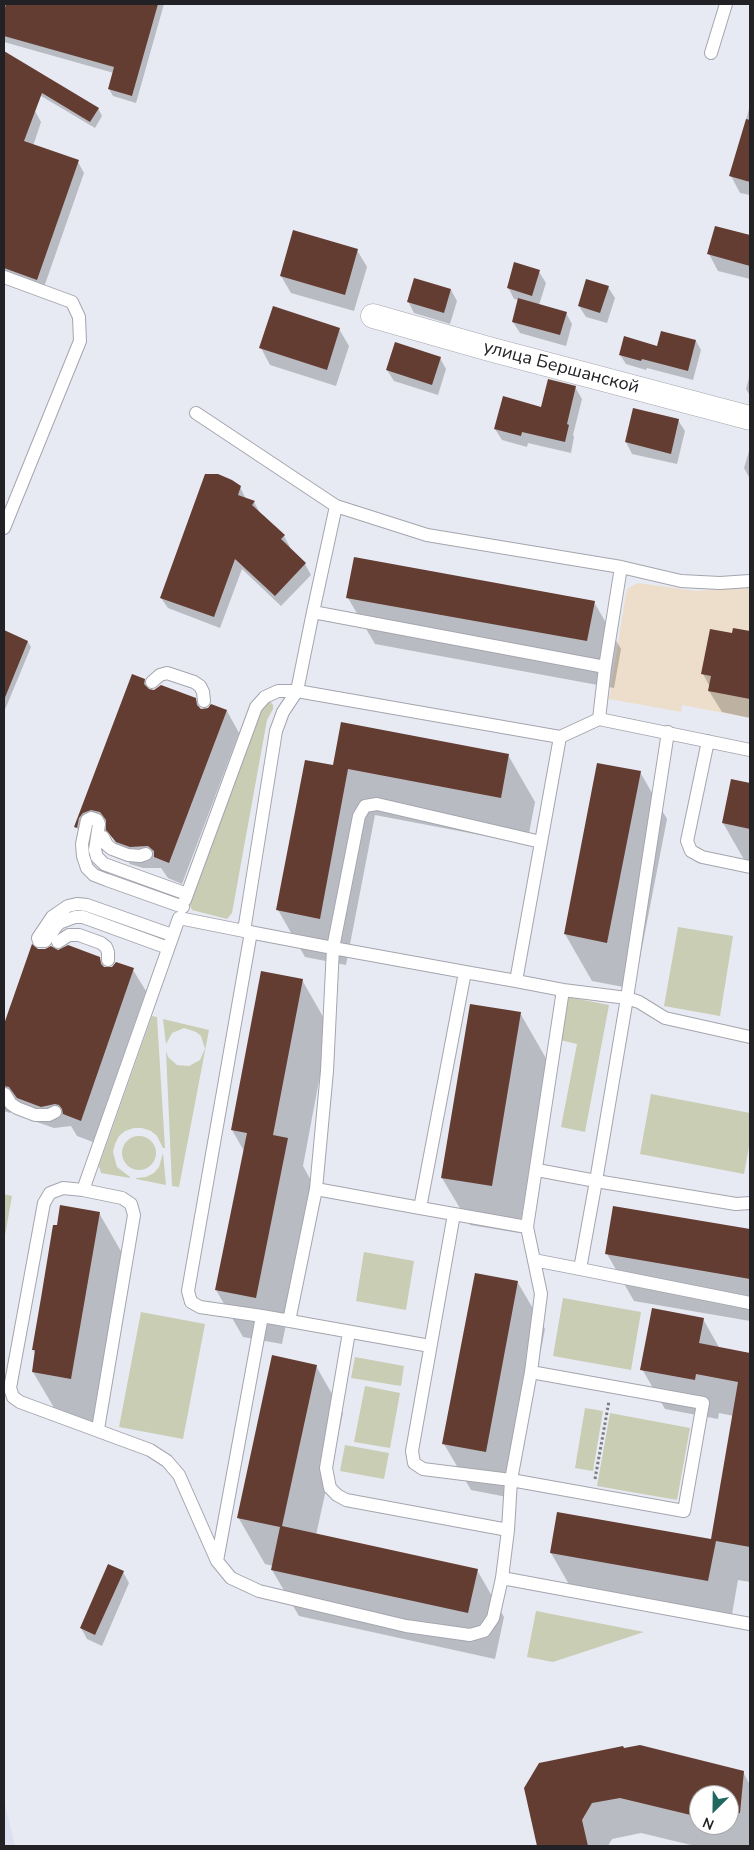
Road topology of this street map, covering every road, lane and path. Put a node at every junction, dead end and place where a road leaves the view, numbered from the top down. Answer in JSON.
{"nodes":[{"id":1,"x":726,"y":4,"type":"edge"},
{"id":2,"x":711,"y":53,"type":"dead end"},
{"id":3,"x":4,"y":277,"type":"edge"},
{"id":4,"x":373,"y":316,"type":"dead end"},
{"id":5,"x":196,"y":413,"type":"dead end"},
{"id":6,"x":750,"y":418,"type":"edge"},
{"id":7,"x":336,"y":506,"type":"junction"},
{"id":8,"x":4,"y":528,"type":"edge"},
{"id":9,"x":621,"y":568,"type":"junction"},
{"id":10,"x":750,"y":581,"type":"edge"},
{"id":11,"x":313,"y":612,"type":"junction"},
{"id":12,"x":605,"y":667,"type":"junction"},
{"id":13,"x":152,"y":682,"type":"dead end"},
{"id":14,"x":297,"y":691,"type":"junction"},
{"id":15,"x":204,"y":701,"type":"dead end"},
{"id":16,"x":599,"y":718,"type":"junction"},
{"id":17,"x":668,"y":732,"type":"junction"},
{"id":18,"x":560,"y":737,"type":"junction"},
{"id":19,"x":708,"y":740,"type":"junction"},
{"id":20,"x":750,"y":750,"type":"edge"},
{"id":21,"x":104,"y":838,"type":"dead end"},
{"id":22,"x":541,"y":842,"type":"junction"},
{"id":23,"x":146,"y":854,"type":"dead end"},
{"id":24,"x":750,"y":867,"type":"edge"},
{"id":25,"x":187,"y":894,"type":"junction"},
{"id":26,"x":181,"y":913,"type":"junction"},
{"id":27,"x":247,"y":932,"type":"junction"},
{"id":28,"x":58,"y":942,"type":"dead end"},
{"id":29,"x":170,"y":942,"type":"junction"},
{"id":30,"x":333,"y":948,"type":"junction"},
{"id":31,"x":108,"y":960,"type":"dead end"},
{"id":32,"x":465,"y":972,"type":"junction"},
{"id":33,"x":516,"y":981,"type":"junction"},
{"id":34,"x":563,"y":990,"type":"junction"},
{"id":35,"x":627,"y":998,"type":"junction"},
{"id":36,"x":750,"y":1037,"type":"edge"},
{"id":37,"x":5,"y":1094,"type":"edge"},
{"id":38,"x":55,"y":1112,"type":"dead end"},
{"id":39,"x":537,"y":1170,"type":"junction"},
{"id":40,"x":596,"y":1181,"type":"junction"},
{"id":41,"x":316,"y":1189,"type":"junction"},
{"id":42,"x":83,"y":1190,"type":"junction"},
{"id":43,"x":750,"y":1203,"type":"edge"},
{"id":44,"x":420,"y":1208,"type":"junction"},
{"id":45,"x":454,"y":1214,"type":"junction"},
{"id":46,"x":527,"y":1227,"type":"junction"},
{"id":47,"x":534,"y":1260,"type":"junction"},
{"id":48,"x":580,"y":1270,"type":"junction"},
{"id":49,"x":750,"y":1304,"type":"edge"},
{"id":50,"x":262,"y":1316,"type":"junction"},
{"id":51,"x":289,"y":1321,"type":"junction"},
{"id":52,"x":349,"y":1332,"type":"junction"},
{"id":53,"x":430,"y":1346,"type":"junction"},
{"id":54,"x":531,"y":1372,"type":"junction"},
{"id":55,"x":611,"y":1386,"type":"junction"},
{"id":56,"x":98,"y":1429,"type":"junction"},
{"id":57,"x":511,"y":1480,"type":"junction"},
{"id":58,"x":593,"y":1494,"type":"junction"},
{"id":59,"x":508,"y":1530,"type":"junction"},
{"id":60,"x":217,"y":1561,"type":"junction"},
{"id":61,"x":502,"y":1578,"type":"junction"},
{"id":62,"x":750,"y":1624,"type":"edge"}],
"edges":[{"from":1,"to":2,"type":"lane"},
{"from":3,"to":8,"type":"lane"},
{"from":4,"to":6,"type":"street","name":"улица Бершанской"},
{"from":5,"to":7,"type":"lane"},
{"from":7,"to":9,"type":"lane"},
{"from":7,"to":11,"type":"lane"},
{"from":9,"to":10,"type":"lane"},
{"from":9,"to":12,"type":"lane"},
{"from":11,"to":12,"type":"lane"},
{"from":11,"to":14,"type":"lane"},
{"from":12,"to":16,"type":"lane"},
{"from":13,"to":15,"type":"lane"},
{"from":14,"to":18,"type":"lane"},
{"from":14,"to":25,"type":"lane"},
{"from":14,"to":27,"type":"lane"},
{"from":16,"to":17,"type":"lane"},
{"from":16,"to":18,"type":"lane"},
{"from":17,"to":19,"type":"lane"},
{"from":17,"to":35,"type":"lane"},
{"from":18,"to":22,"type":"lane"},
{"from":19,"to":20,"type":"lane"},
{"from":19,"to":24,"type":"lane"},
{"from":21,"to":23,"type":"lane"},
{"from":22,"to":30,"type":"lane"},
{"from":22,"to":33,"type":"lane"},
{"from":25,"to":26,"type":"lane"},
{"from":25,"to":26,"type":"lane"},
{"from":26,"to":27,"type":"lane"},
{"from":26,"to":29,"type":"lane"},
{"from":27,"to":30,"type":"lane"},
{"from":27,"to":50,"type":"lane"},
{"from":28,"to":31,"type":"lane"},
{"from":29,"to":29,"type":"lane"},
{"from":29,"to":42,"type":"lane"},
{"from":30,"to":32,"type":"lane"},
{"from":30,"to":41,"type":"lane"},
{"from":32,"to":33,"type":"lane"},
{"from":32,"to":44,"type":"lane"},
{"from":33,"to":34,"type":"lane"},
{"from":34,"to":35,"type":"lane"},
{"from":34,"to":39,"type":"lane"},
{"from":35,"to":36,"type":"lane"},
{"from":35,"to":40,"type":"lane"},
{"from":37,"to":38,"type":"lane"},
{"from":39,"to":40,"type":"lane"},
{"from":39,"to":46,"type":"lane"},
{"from":40,"to":43,"type":"lane"},
{"from":40,"to":48,"type":"lane"},
{"from":41,"to":44,"type":"lane"},
{"from":41,"to":51,"type":"lane"},
{"from":42,"to":56,"type":"lane"},
{"from":42,"to":56,"type":"lane"},
{"from":44,"to":45,"type":"lane"},
{"from":45,"to":46,"type":"lane"},
{"from":45,"to":53,"type":"lane"},
{"from":46,"to":47,"type":"lane"},
{"from":47,"to":48,"type":"lane"},
{"from":47,"to":54,"type":"lane"},
{"from":48,"to":49,"type":"lane"},
{"from":50,"to":51,"type":"lane"},
{"from":50,"to":60,"type":"lane"},
{"from":51,"to":52,"type":"lane"},
{"from":52,"to":53,"type":"lane"},
{"from":52,"to":59,"type":"lane"},
{"from":53,"to":57,"type":"lane"},
{"from":54,"to":55,"type":"lane"},
{"from":54,"to":57,"type":"lane"},
{"from":55,"to":58,"type":"path"},
{"from":55,"to":58,"type":"lane"},
{"from":56,"to":60,"type":"lane"},
{"from":57,"to":58,"type":"lane"},
{"from":57,"to":59,"type":"lane"},
{"from":59,"to":61,"type":"lane"},
{"from":60,"to":61,"type":"lane"},
{"from":61,"to":62,"type":"lane"}]}
